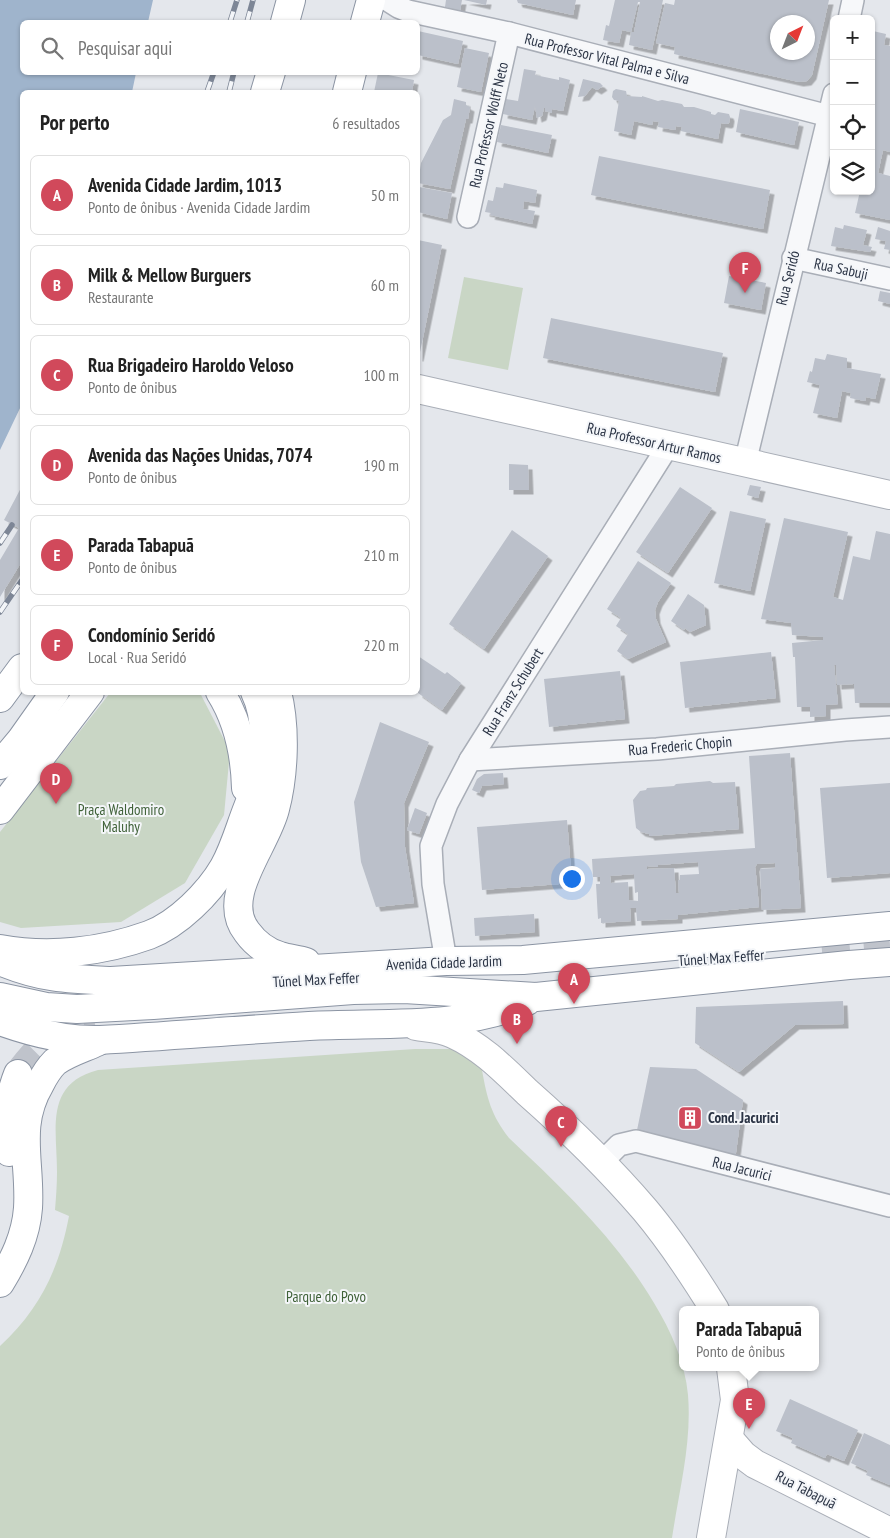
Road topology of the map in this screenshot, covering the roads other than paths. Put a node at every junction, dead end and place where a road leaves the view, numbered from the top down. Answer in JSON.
{"nodes":[{"id":1,"x":291,"y":0,"type":"edge"},
{"id":2,"x":371,"y":0,"type":"edge"},
{"id":3,"x":387,"y":0,"type":"edge"},
{"id":4,"x":853,"y":0,"type":"edge"},
{"id":5,"x":850,"y":15,"type":"edge"},
{"id":6,"x":286,"y":20,"type":"edge"},
{"id":7,"x":366,"y":20,"type":"edge"},
{"id":8,"x":509,"y":33,"type":"junction"},
{"id":9,"x":270,"y":75,"type":"edge"},
{"id":10,"x":351,"y":75,"type":"edge"},
{"id":11,"x":266,"y":90,"type":"edge"},
{"id":12,"x":348,"y":90,"type":"edge"},
{"id":13,"x":832,"y":105,"type":"edge"},
{"id":14,"x":829,"y":116,"type":"junction"},
{"id":15,"x":468,"y":217,"type":"dead end"},
{"id":16,"x":793,"y":258,"type":"junction"},
{"id":17,"x":890,"y":279,"type":"edge"},
{"id":18,"x":420,"y":388,"type":"edge"},
{"id":19,"x":668,"y":446,"type":"junction"},
{"id":20,"x":745,"y":463,"type":"junction"},
{"id":21,"x":890,"y":495,"type":"edge"},
{"id":22,"x":20,"y":671,"type":"edge"},
{"id":23,"x":53,"y":695,"type":"edge"},
{"id":24,"x":222,"y":695,"type":"edge"},
{"id":25,"x":256,"y":695,"type":"edge"},
{"id":26,"x":277,"y":695,"type":"edge"},
{"id":27,"x":0,"y":698,"type":"edge"},
{"id":28,"x":84,"y":702,"type":"edge"},
{"id":29,"x":890,"y":727,"type":"edge"},
{"id":30,"x":470,"y":760,"type":"junction"},
{"id":31,"x":0,"y":765,"type":"edge"},
{"id":32,"x":0,"y":810,"type":"edge"},
{"id":33,"x":247,"y":810,"type":"junction"},
{"id":34,"x":890,"y":926,"type":"edge"},
{"id":35,"x":0,"y":949,"type":"edge"},
{"id":36,"x":822,"y":951,"type":"tunnel mouth"},
{"id":37,"x":446,"y":961,"type":"junction"},
{"id":38,"x":890,"y":961,"type":"edge"},
{"id":39,"x":0,"y":962,"type":"edge"},
{"id":40,"x":330,"y":968,"type":"junction"},
{"id":41,"x":111,"y":981,"type":"junction"},
{"id":42,"x":0,"y":997,"type":"edge"},
{"id":43,"x":536,"y":997,"type":"junction"},
{"id":44,"x":0,"y":1021,"type":"edge"},
{"id":45,"x":392,"y":1023,"type":"junction"},
{"id":46,"x":98,"y":1032,"type":"junction"},
{"id":47,"x":18,"y":1074,"type":"tunnel mouth"},
{"id":48,"x":601,"y":1162,"type":"junction"},
{"id":49,"x":890,"y":1206,"type":"edge"},
{"id":50,"x":0,"y":1247,"type":"edge"},
{"id":51,"x":0,"y":1283,"type":"edge"},
{"id":52,"x":712,"y":1306,"type":"edge"},
{"id":53,"x":731,"y":1371,"type":"edge"},
{"id":54,"x":729,"y":1439,"type":"junction"},
{"id":55,"x":890,"y":1532,"type":"edge"},
{"id":56,"x":712,"y":1538,"type":"edge"}],
"edges":[{"from":1,"to":6,"type":"main road"},
{"from":2,"to":7,"type":"main road"},
{"from":3,"to":8,"type":"street","name":"Rua Professor Vital Palma e Silva"},
{"from":4,"to":5,"type":"street"},
{"from":8,"to":14,"type":"street","name":"Rua Professor Vital Palma e Silva"},
{"from":8,"to":15,"type":"street","name":"Rua Professor Wolff Neto"},
{"from":9,"to":11,"type":"main road"},
{"from":10,"to":12,"type":"main road"},
{"from":13,"to":14,"type":"street","name":"Rua Seridó"},
{"from":14,"to":16,"type":"street","name":"Rua Seridó"},
{"from":16,"to":17,"type":"street","name":"Rua Sabuji"},
{"from":16,"to":20,"type":"street","name":"Rua Seridó"},
{"from":18,"to":19,"type":"main road","name":"Rua Professor Artur Ramos"},
{"from":19,"to":20,"type":"main road","name":"Rua Professor Artur Ramos"},
{"from":19,"to":30,"type":"street","name":"Rua Franz Schubert"},
{"from":20,"to":21,"type":"main road","name":"Rua Professor Artur Ramos"},
{"from":22,"to":27,"type":"main road"},
{"from":23,"to":31,"type":"main road"},
{"from":24,"to":33,"type":"main road"},
{"from":25,"to":33,"type":"main road"},
{"from":26,"to":40,"type":"main road"},
{"from":28,"to":32,"type":"main road"},
{"from":29,"to":30,"type":"street","name":"Rua Frederic Chopin"},
{"from":30,"to":37,"type":"street","name":"Rua Franz Schubert"},
{"from":33,"to":35,"type":"main road"},
{"from":34,"to":37,"type":"main road","name":"Avenida Cidade Jardim"},
{"from":36,"to":41,"type":"main road","name":"Túnel Max Feffer"},
{"from":37,"to":40,"type":"main road","name":"Avenida Cidade Jardim"},
{"from":38,"to":43,"type":"main road","name":"Avenida Cidade Jardim"},
{"from":39,"to":41,"type":"main road","name":"Avenida Cidade Jardim"},
{"from":40,"to":41,"type":"main road","name":"Avenida Cidade Jardim"},
{"from":42,"to":43,"type":"main road","name":"Avenida Cidade Jardim"},
{"from":43,"to":45,"type":"main road","name":"Avenida Cidade Jardim"},
{"from":43,"to":46,"type":"main road"},
{"from":44,"to":46,"type":"main road","name":"Avenida Cidade Jardim"},
{"from":45,"to":46,"type":"main road","name":"Avenida Cidade Jardim"},
{"from":45,"to":48,"type":"main road"},
{"from":46,"to":51,"type":"main road"},
{"from":47,"to":50,"type":"main road"},
{"from":48,"to":49,"type":"street","name":"Rua Jacurici"},
{"from":48,"to":52,"type":"main road"},
{"from":53,"to":54,"type":"main road"},
{"from":54,"to":55,"type":"main road","name":"Rua Tabapuã"},
{"from":54,"to":56,"type":"main road"}]}
